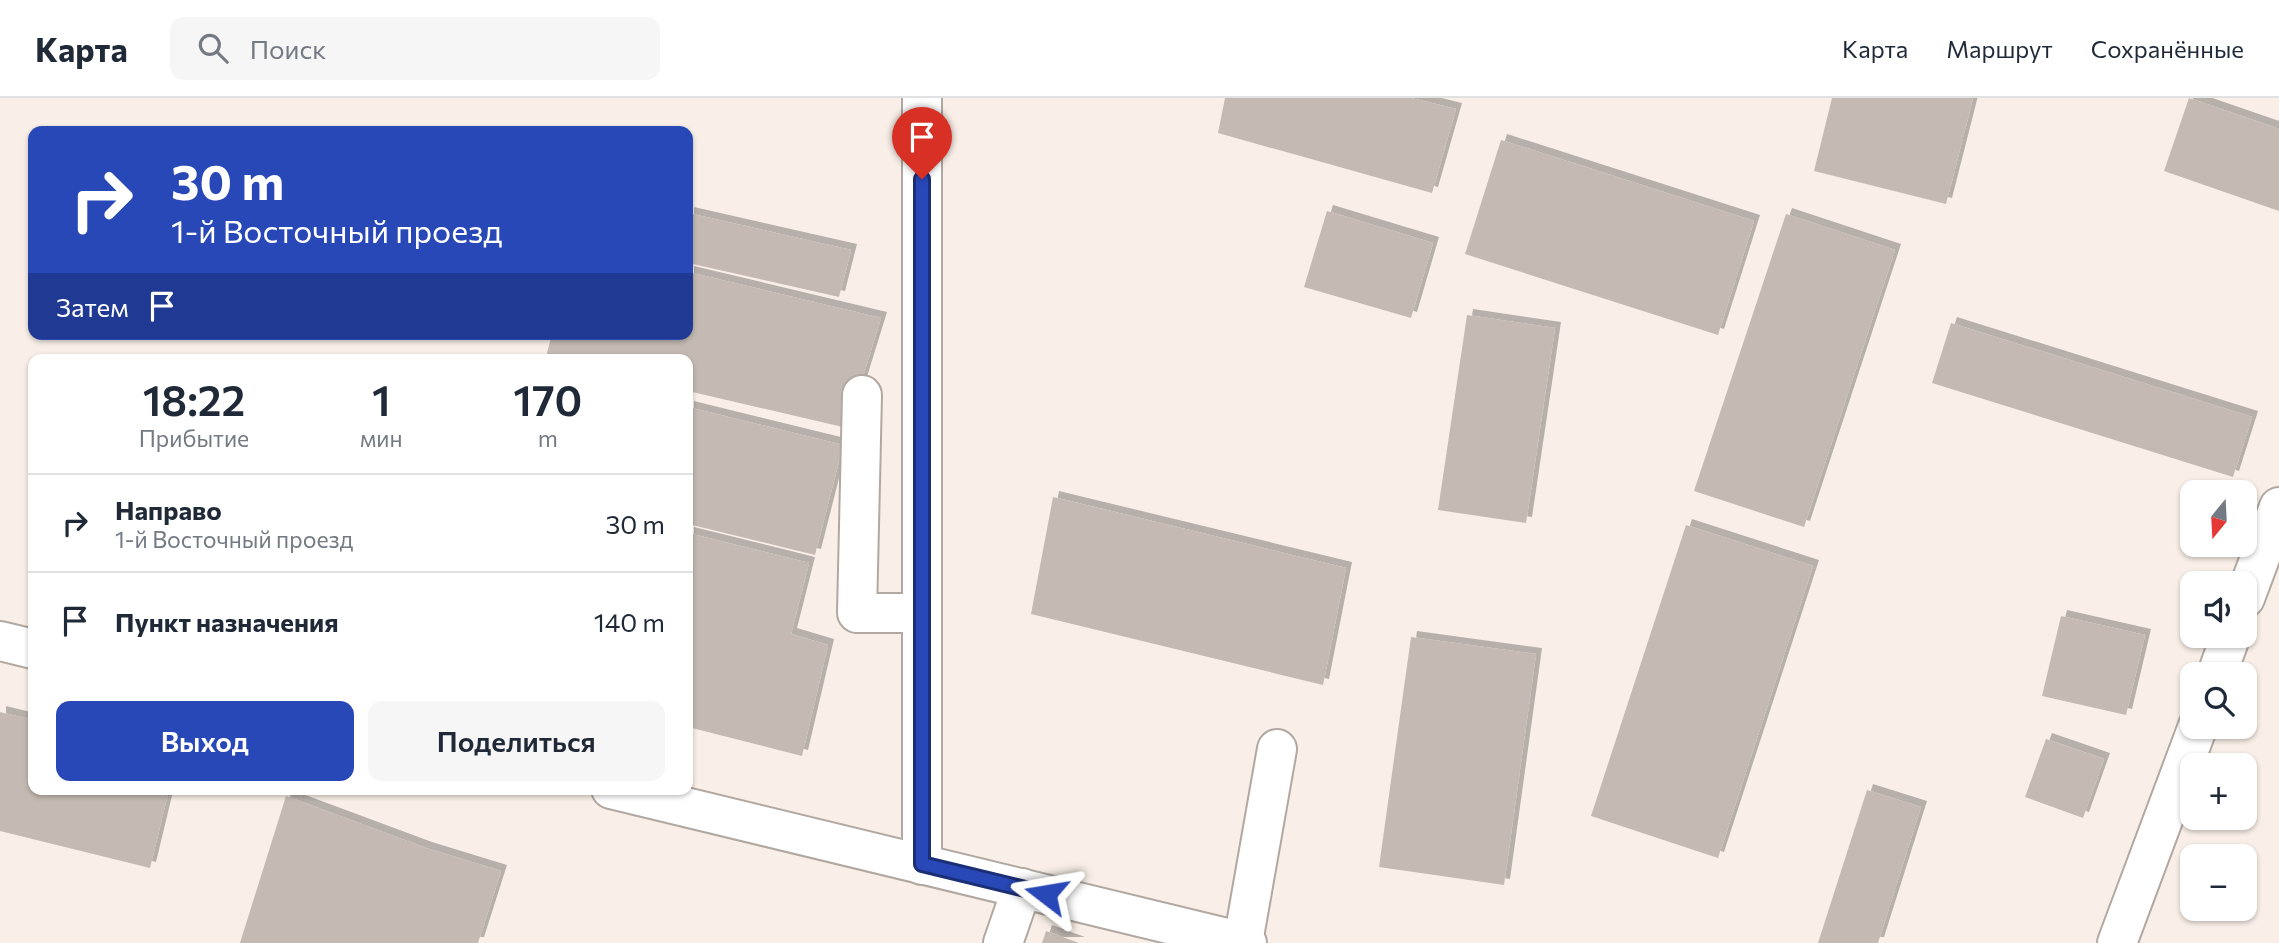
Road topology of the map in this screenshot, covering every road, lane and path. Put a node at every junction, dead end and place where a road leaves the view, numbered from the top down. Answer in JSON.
{"nodes":[{"id":1,"x":922,"y":98,"type":"edge"},
{"id":2,"x":862,"y":395,"type":"dead end"},
{"id":3,"x":2279,"y":507,"type":"edge"},
{"id":4,"x":2255,"y":571,"type":"edge"},
{"id":5,"x":922,"y":613,"type":"junction"},
{"id":6,"x":0,"y":641,"type":"edge"},
{"id":7,"x":28,"y":648,"type":"edge"},
{"id":8,"x":2193,"y":739,"type":"edge"},
{"id":9,"x":1277,"y":749,"type":"dead end"},
{"id":10,"x":636,"y":795,"type":"edge"},
{"id":11,"x":922,"y":864,"type":"junction"},
{"id":12,"x":1022,"y":888,"type":"junction"},
{"id":13,"x":1245,"y":942,"type":"edge"},
{"id":14,"x":1003,"y":943,"type":"edge"},
{"id":15,"x":2117,"y":943,"type":"edge"}],
"edges":[{"from":1,"to":5,"type":"street"},
{"from":2,"to":5,"type":"street"},
{"from":3,"to":4,"type":"street"},
{"from":5,"to":11,"type":"street"},
{"from":6,"to":7,"type":"street"},
{"from":8,"to":15,"type":"street"},
{"from":9,"to":13,"type":"street"},
{"from":10,"to":11,"type":"street"},
{"from":11,"to":12,"type":"street"},
{"from":12,"to":13,"type":"street"},
{"from":12,"to":14,"type":"street"}]}
